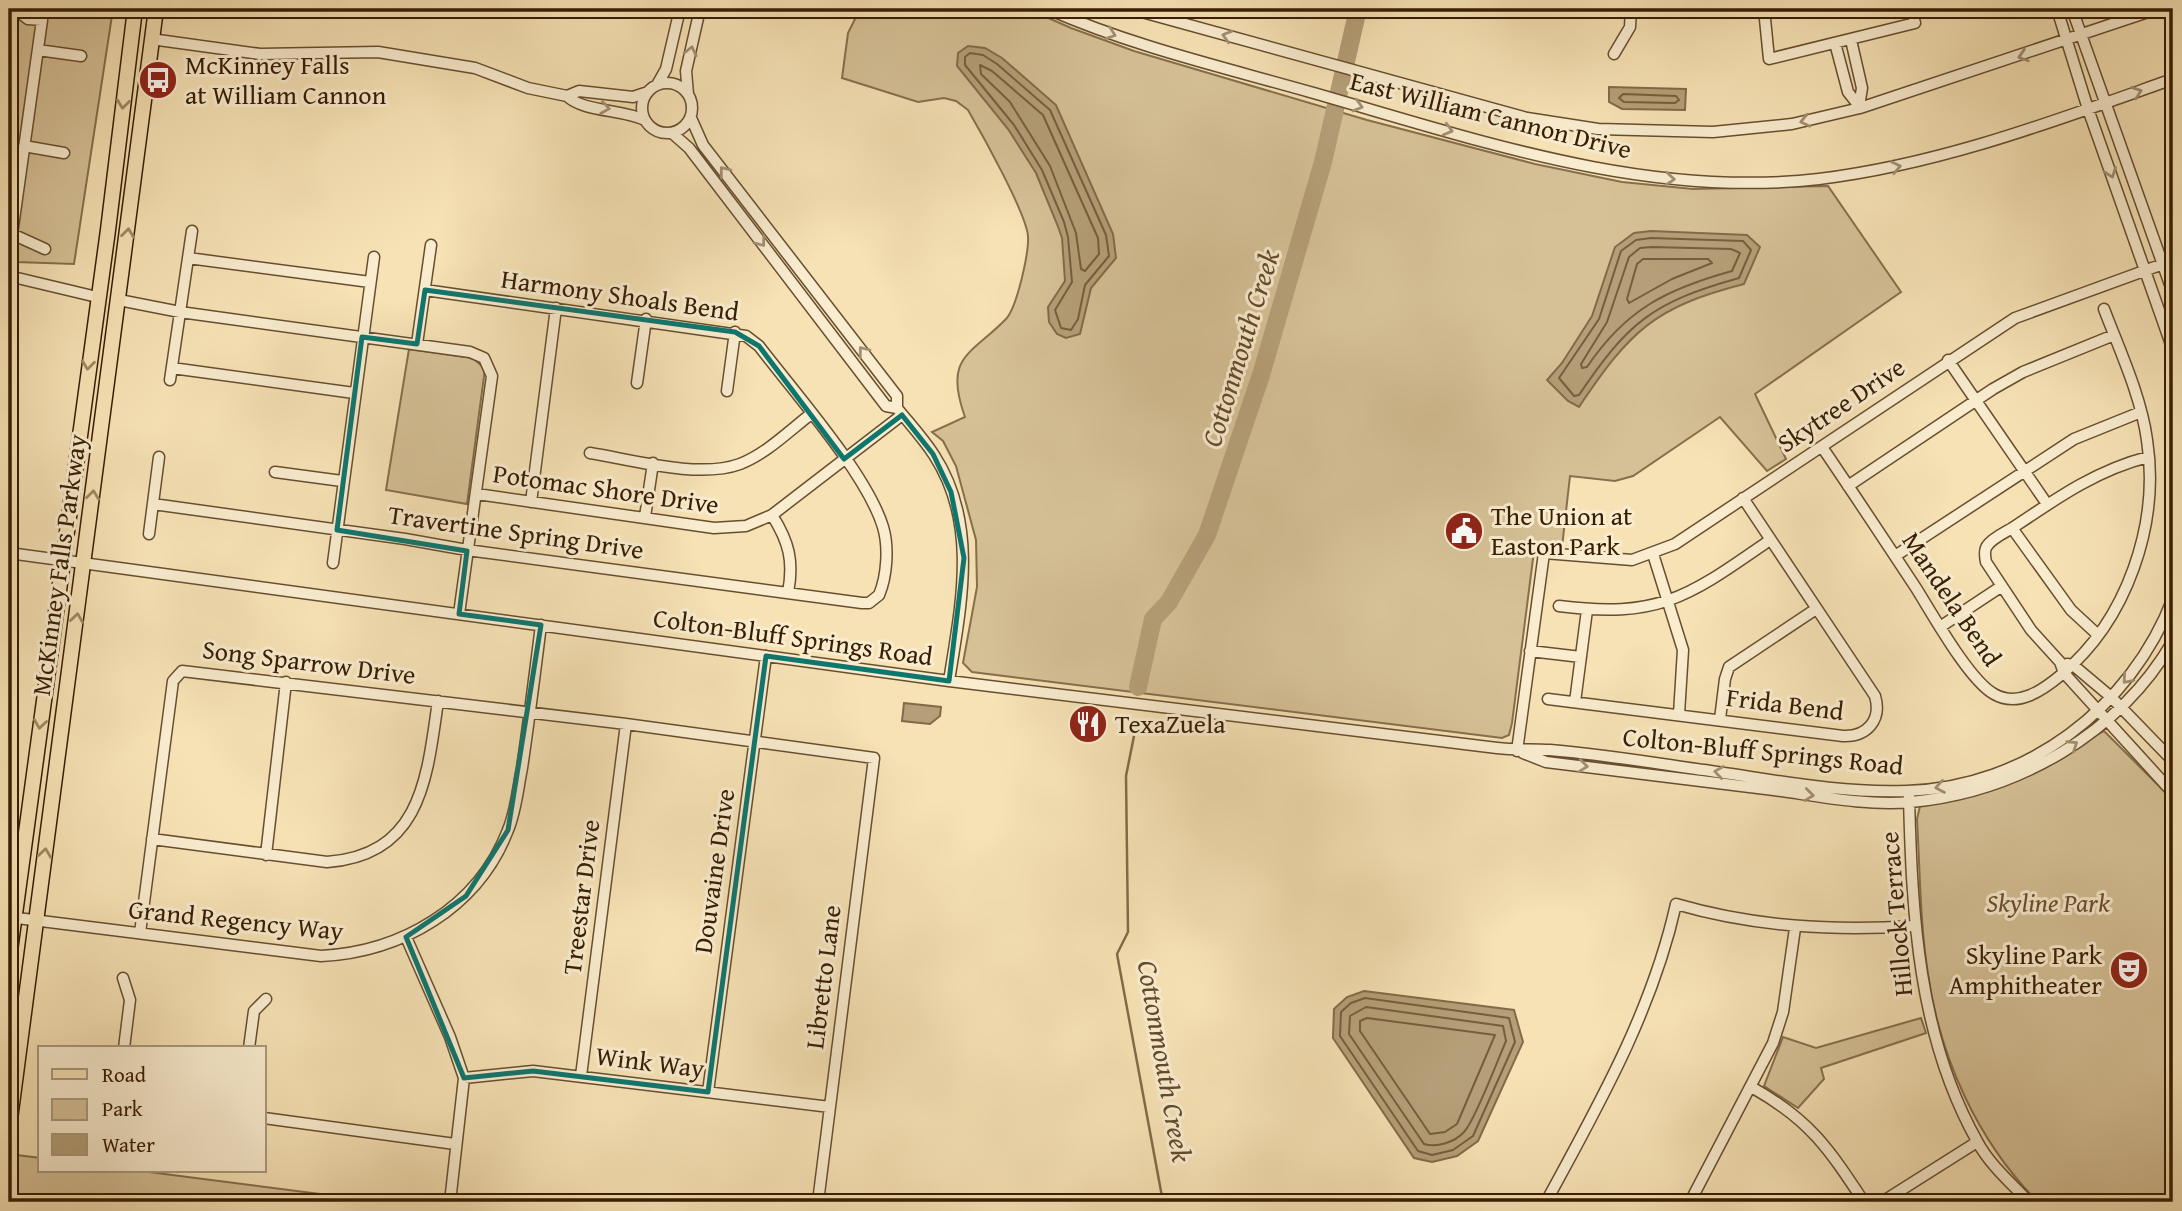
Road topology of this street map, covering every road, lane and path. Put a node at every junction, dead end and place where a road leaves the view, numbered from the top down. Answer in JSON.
{"nodes":[{"id":1,"x":15,"y":9,"type":"edge"},
{"id":2,"x":135,"y":9,"type":"edge"},
{"id":3,"x":156,"y":9,"type":"edge"},
{"id":4,"x":680,"y":9,"type":"edge"},
{"id":5,"x":700,"y":9,"type":"edge"},
{"id":6,"x":1048,"y":9,"type":"edge"},
{"id":7,"x":1131,"y":9,"type":"edge"},
{"id":8,"x":1631,"y":9,"type":"edge"},
{"id":9,"x":1764,"y":9,"type":"edge"},
{"id":10,"x":1910,"y":9,"type":"edge"},
{"id":11,"x":2056,"y":9,"type":"edge"},
{"id":12,"x":2072,"y":9,"type":"edge"},
{"id":13,"x":2157,"y":9,"type":"edge"},
{"id":14,"x":43,"y":14,"type":"edge"},
{"id":15,"x":2081,"y":36,"type":"junction"},
{"id":16,"x":151,"y":39,"type":"junction"},
{"id":17,"x":1850,"y":40,"type":"junction"},
{"id":18,"x":2066,"y":41,"type":"junction"},
{"id":19,"x":1835,"y":43,"type":"junction"},
{"id":20,"x":38,"y":50,"type":"junction"},
{"id":21,"x":1615,"y":54,"type":"dead end"},
{"id":22,"x":81,"y":56,"type":"dead end"},
{"id":23,"x":2173,"y":79,"type":"edge"},
{"id":24,"x":653,"y":89,"type":"junction"},
{"id":25,"x":688,"y":94,"type":"junction"},
{"id":26,"x":567,"y":96,"type":"junction"},
{"id":27,"x":2105,"y":103,"type":"junction"},
{"id":28,"x":2088,"y":109,"type":"junction"},
{"id":29,"x":691,"y":118,"type":"junction"},
{"id":30,"x":645,"y":120,"type":"junction"},
{"id":31,"x":672,"y":133,"type":"junction"},
{"id":32,"x":24,"y":145,"type":"junction"},
{"id":33,"x":64,"y":153,"type":"dead end"},
{"id":34,"x":192,"y":231,"type":"dead end"},
{"id":35,"x":10,"y":232,"type":"edge"},
{"id":36,"x":431,"y":245,"type":"dead end"},
{"id":37,"x":45,"y":249,"type":"dead end"},
{"id":38,"x":374,"y":257,"type":"dead end"},
{"id":39,"x":188,"y":258,"type":"junction"},
{"id":40,"x":2163,"y":264,"type":"junction"},
{"id":41,"x":2146,"y":270,"type":"junction"},
{"id":42,"x":9,"y":276,"type":"edge"},
{"id":43,"x":370,"y":282,"type":"junction"},
{"id":44,"x":425,"y":290,"type":"junction"},
{"id":45,"x":2173,"y":293,"type":"edge"},
{"id":46,"x":97,"y":298,"type":"junction"},
{"id":47,"x":119,"y":300,"type":"junction"},
{"id":48,"x":556,"y":308,"type":"junction"},
{"id":49,"x":2104,"y":309,"type":"dead end"},
{"id":50,"x":180,"y":312,"type":"junction"},
{"id":51,"x":646,"y":320,"type":"junction"},
{"id":52,"x":735,"y":332,"type":"junction"},
{"id":53,"x":2114,"y":335,"type":"junction"},
{"id":54,"x":362,"y":337,"type":"junction"},
{"id":55,"x":417,"y":344,"type":"junction"},
{"id":56,"x":2173,"y":350,"type":"edge"},
{"id":57,"x":1948,"y":360,"type":"junction"},
{"id":58,"x":172,"y":368,"type":"junction"},
{"id":59,"x":170,"y":380,"type":"dead end"},
{"id":60,"x":637,"y":383,"type":"dead end"},
{"id":61,"x":727,"y":391,"type":"dead end"},
{"id":62,"x":354,"y":393,"type":"junction"},
{"id":63,"x":1976,"y":401,"type":"junction"},
{"id":64,"x":900,"y":411,"type":"junction"},
{"id":65,"x":2141,"y":412,"type":"junction"},
{"id":66,"x":811,"y":414,"type":"junction"},
{"id":67,"x":1822,"y":447,"type":"junction"},
{"id":68,"x":590,"y":453,"type":"dead end"},
{"id":69,"x":159,"y":457,"type":"dead end"},
{"id":70,"x":2148,"y":457,"type":"junction"},
{"id":71,"x":844,"y":459,"type":"junction"},
{"id":72,"x":653,"y":463,"type":"junction"},
{"id":73,"x":275,"y":472,"type":"dead end"},
{"id":74,"x":2024,"y":472,"type":"junction"},
{"id":75,"x":342,"y":481,"type":"junction"},
{"id":76,"x":1848,"y":486,"type":"junction"},
{"id":77,"x":477,"y":494,"type":"junction"},
{"id":78,"x":1743,"y":498,"type":"junction"},
{"id":79,"x":531,"y":502,"type":"junction"},
{"id":80,"x":153,"y":504,"type":"junction"},
{"id":81,"x":2047,"y":504,"type":"junction"},
{"id":82,"x":772,"y":514,"type":"junction"},
{"id":83,"x":645,"y":517,"type":"junction"},
{"id":84,"x":2012,"y":528,"type":"junction"},
{"id":85,"x":337,"y":530,"type":"junction"},
{"id":86,"x":149,"y":534,"type":"dead end"},
{"id":87,"x":1770,"y":540,"type":"junction"},
{"id":88,"x":467,"y":550,"type":"junction"},
{"id":89,"x":9,"y":553,"type":"edge"},
{"id":90,"x":1653,"y":555,"type":"junction"},
{"id":91,"x":1895,"y":556,"type":"junction"},
{"id":92,"x":63,"y":559,"type":"junction"},
{"id":93,"x":85,"y":563,"type":"junction"},
{"id":94,"x":333,"y":563,"type":"dead end"},
{"id":95,"x":2002,"y":586,"type":"junction"},
{"id":96,"x":788,"y":593,"type":"junction"},
{"id":97,"x":2173,"y":598,"type":"edge"},
{"id":98,"x":873,"y":601,"type":"joint"},
{"id":99,"x":1668,"y":601,"type":"junction"},
{"id":100,"x":1559,"y":606,"type":"dead end"},
{"id":101,"x":1816,"y":609,"type":"junction"},
{"id":102,"x":1587,"y":610,"type":"junction"},
{"id":103,"x":459,"y":614,"type":"junction"},
{"id":104,"x":541,"y":625,"type":"junction"},
{"id":105,"x":1940,"y":627,"type":"junction"},
{"id":106,"x":2098,"y":635,"type":"junction"},
{"id":107,"x":2173,"y":641,"type":"edge"},
{"id":108,"x":1530,"y":651,"type":"junction"},
{"id":109,"x":766,"y":656,"type":"junction"},
{"id":110,"x":1581,"y":657,"type":"junction"},
{"id":111,"x":2066,"y":667,"type":"junction"},
{"id":112,"x":949,"y":681,"type":"junction"},
{"id":113,"x":286,"y":682,"type":"junction"},
{"id":114,"x":2111,"y":697,"type":"junction"},
{"id":115,"x":1548,"y":699,"type":"dead end"},
{"id":116,"x":438,"y":701,"type":"junction"},
{"id":117,"x":1576,"y":702,"type":"junction"},
{"id":118,"x":2121,"y":708,"type":"junction"},
{"id":119,"x":2098,"y":710,"type":"junction"},
{"id":120,"x":530,"y":712,"type":"junction"},
{"id":121,"x":1679,"y":715,"type":"junction"},
{"id":122,"x":1720,"y":719,"type":"junction"},
{"id":123,"x":2107,"y":721,"type":"junction"},
{"id":124,"x":626,"y":724,"type":"junction"},
{"id":125,"x":754,"y":741,"type":"junction"},
{"id":126,"x":1517,"y":751,"type":"junction"},
{"id":127,"x":874,"y":758,"type":"joint"},
{"id":128,"x":2173,"y":761,"type":"edge"},
{"id":129,"x":2173,"y":793,"type":"edge"},
{"id":130,"x":1909,"y":797,"type":"junction"},
{"id":131,"x":152,"y":839,"type":"junction"},
{"id":132,"x":266,"y":855,"type":"junction"},
{"id":133,"x":11,"y":918,"type":"edge"},
{"id":134,"x":35,"y":921,"type":"junction"},
{"id":135,"x":1915,"y":926,"type":"junction"},
{"id":136,"x":1794,"y":928,"type":"junction"},
{"id":137,"x":140,"y":933,"type":"junction"},
{"id":138,"x":406,"y":937,"type":"junction"},
{"id":139,"x":9,"y":958,"type":"edge"},
{"id":140,"x":123,"y":978,"type":"dead end"},
{"id":141,"x":266,"y":999,"type":"dead end"},
{"id":142,"x":124,"y":1046,"type":"edge"},
{"id":143,"x":249,"y":1046,"type":"edge"},
{"id":144,"x":581,"y":1076,"type":"junction"},
{"id":145,"x":464,"y":1078,"type":"junction"},
{"id":146,"x":1753,"y":1088,"type":"junction"},
{"id":147,"x":708,"y":1092,"type":"junction"},
{"id":148,"x":830,"y":1107,"type":"junction"},
{"id":149,"x":266,"y":1118,"type":"edge"},
{"id":150,"x":9,"y":1127,"type":"edge"},
{"id":151,"x":1977,"y":1142,"type":"junction"},
{"id":152,"x":455,"y":1144,"type":"junction"},
{"id":153,"x":450,"y":1202,"type":"edge"},
{"id":154,"x":818,"y":1202,"type":"edge"},
{"id":155,"x":1546,"y":1202,"type":"edge"},
{"id":156,"x":1690,"y":1202,"type":"edge"},
{"id":157,"x":1864,"y":1202,"type":"edge"},
{"id":158,"x":1882,"y":1202,"type":"edge"},
{"id":159,"x":2029,"y":1202,"type":"edge"}],
"edges":[{"from":1,"to":14,"type":"street"},
{"from":2,"to":46,"type":"main road","name":"McKinney Falls Parkway","one_way":true},
{"from":3,"to":16,"type":"main road","name":"McKinney Falls Parkway"},
{"from":4,"to":24,"type":"street"},
{"from":25,"to":5,"type":"street","one_way":true},
{"from":6,"to":28,"type":"street","name":"East William Cannon Drive","one_way":true},
{"from":18,"to":7,"type":"street","name":"East William Cannon Drive","one_way":true},
{"from":8,"to":21,"type":"street"},
{"from":9,"to":19,"type":"street"},
{"from":10,"to":17,"type":"street"},
{"from":11,"to":18,"type":"street"},
{"from":12,"to":15,"type":"street"},
{"from":13,"to":15,"type":"street","name":"East William Cannon Drive"},
{"from":14,"to":20,"type":"street"},
{"from":15,"to":18,"type":"street","name":"East William Cannon Drive"},
{"from":15,"to":27,"type":"street"},
{"from":16,"to":26,"type":"street"},
{"from":47,"to":16,"type":"main road","name":"McKinney Falls Parkway","one_way":true},
{"from":17,"to":19,"type":"street"},
{"from":17,"to":19,"type":"street"},
{"from":18,"to":28,"type":"street"},
{"from":20,"to":22,"type":"street"},
{"from":20,"to":32,"type":"street"},
{"from":27,"to":23,"type":"street","name":"East William Cannon Drive","one_way":true},
{"from":24,"to":25,"type":"street"},
{"from":24,"to":26,"type":"street"},
{"from":24,"to":30,"type":"street"},
{"from":25,"to":29,"type":"street"},
{"from":26,"to":30,"type":"street","one_way":true},
{"from":27,"to":28,"type":"street","name":"East William Cannon Drive"},
{"from":27,"to":40,"type":"street"},
{"from":28,"to":41,"type":"street","one_way":true},
{"from":29,"to":31,"type":"street"},
{"from":64,"to":29,"type":"street","one_way":true},
{"from":30,"to":31,"type":"street"},
{"from":31,"to":64,"type":"street","one_way":true},
{"from":32,"to":33,"type":"street"},
{"from":32,"to":35,"type":"street"},
{"from":34,"to":39,"type":"street"},
{"from":35,"to":37,"type":"street"},
{"from":36,"to":44,"type":"street"},
{"from":38,"to":43,"type":"street"},
{"from":39,"to":43,"type":"street"},
{"from":39,"to":50,"type":"street"},
{"from":40,"to":41,"type":"street","name":"Skytree Drive"},
{"from":40,"to":45,"type":"street"},
{"from":41,"to":56,"type":"street"},
{"from":41,"to":57,"type":"street","name":"Skytree Drive"},
{"from":42,"to":46,"type":"street"},
{"from":43,"to":54,"type":"street"},
{"from":44,"to":48,"type":"street","name":"Harmony Shoals Bend"},
{"from":44,"to":55,"type":"street"},
{"from":46,"to":47,"type":"main road"},
{"from":46,"to":92,"type":"main road","name":"McKinney Falls Parkway","one_way":true},
{"from":47,"to":50,"type":"street"},
{"from":93,"to":47,"type":"main road","name":"McKinney Falls Parkway","one_way":true},
{"from":48,"to":51,"type":"street","name":"Harmony Shoals Bend"},
{"from":48,"to":79,"type":"street"},
{"from":49,"to":53,"type":"street","name":"Mandela Bend"},
{"from":50,"to":54,"type":"street"},
{"from":50,"to":58,"type":"street"},
{"from":51,"to":52,"type":"street","name":"Harmony Shoals Bend"},
{"from":51,"to":60,"type":"street"},
{"from":52,"to":61,"type":"street"},
{"from":52,"to":66,"type":"street","name":"Harmony Shoals Bend"},
{"from":53,"to":63,"type":"street"},
{"from":53,"to":65,"type":"street","name":"Mandela Bend"},
{"from":54,"to":55,"type":"street"},
{"from":54,"to":62,"type":"street"},
{"from":55,"to":77,"type":"street"},
{"from":57,"to":63,"type":"street"},
{"from":57,"to":67,"type":"street","name":"Skytree Drive"},
{"from":58,"to":59,"type":"street"},
{"from":58,"to":62,"type":"street"},
{"from":62,"to":75,"type":"street"},
{"from":63,"to":74,"type":"street"},
{"from":63,"to":76,"type":"street"},
{"from":64,"to":71,"type":"street","name":"Potomac Shore Drive"},
{"from":64,"to":112,"type":"street"},
{"from":65,"to":70,"type":"street","name":"Mandela Bend"},
{"from":65,"to":74,"type":"street"},
{"from":66,"to":71,"type":"street","name":"Harmony Shoals Bend"},
{"from":66,"to":72,"type":"street"},
{"from":67,"to":76,"type":"street","name":"Mandela Bend"},
{"from":67,"to":78,"type":"street","name":"Skytree Drive"},
{"from":68,"to":72,"type":"street"},
{"from":69,"to":80,"type":"street"},
{"from":70,"to":81,"type":"street"},
{"from":70,"to":106,"type":"street","name":"Mandela Bend"},
{"from":71,"to":82,"type":"street","name":"Potomac Shore Drive"},
{"from":71,"to":98,"type":"street","name":"Harmony Shoals Bend"},
{"from":72,"to":83,"type":"street"},
{"from":73,"to":75,"type":"street"},
{"from":74,"to":81,"type":"street"},
{"from":74,"to":91,"type":"street"},
{"from":75,"to":85,"type":"street"},
{"from":76,"to":91,"type":"street","name":"Mandela Bend"},
{"from":77,"to":79,"type":"street","name":"Potomac Shore Drive"},
{"from":77,"to":88,"type":"street"},
{"from":78,"to":87,"type":"street","name":"Frida Bend"},
{"from":78,"to":90,"type":"street","name":"Skytree Drive"},
{"from":79,"to":83,"type":"street","name":"Potomac Shore Drive"},
{"from":80,"to":85,"type":"street","name":"Travertine Spring Drive"},
{"from":80,"to":86,"type":"street"},
{"from":81,"to":84,"type":"street"},
{"from":82,"to":83,"type":"street","name":"Potomac Shore Drive"},
{"from":82,"to":96,"type":"street"},
{"from":84,"to":95,"type":"street"},
{"from":84,"to":106,"type":"street"},
{"from":85,"to":88,"type":"street","name":"Travertine Spring Drive"},
{"from":85,"to":94,"type":"street"},
{"from":87,"to":99,"type":"street"},
{"from":87,"to":101,"type":"street","name":"Frida Bend"},
{"from":88,"to":96,"type":"street","name":"Travertine Spring Drive"},
{"from":88,"to":103,"type":"street"},
{"from":89,"to":92,"type":"street","name":"Colton-Bluff Springs Road"},
{"from":90,"to":99,"type":"street"},
{"from":90,"to":108,"type":"street","name":"Skytree Drive"},
{"from":91,"to":105,"type":"street","name":"Mandela Bend"},
{"from":92,"to":93,"type":"street","name":"Colton-Bluff Springs Road"},
{"from":92,"to":133,"type":"main road","name":"McKinney Falls Parkway","one_way":true},
{"from":93,"to":103,"type":"street","name":"Colton-Bluff Springs Road"},
{"from":134,"to":93,"type":"main road","name":"McKinney Falls Parkway","one_way":true},
{"from":95,"to":105,"type":"street"},
{"from":95,"to":111,"type":"street"},
{"from":96,"to":98,"type":"street","name":"Travertine Spring Drive"},
{"from":97,"to":114,"type":"street","name":"Colton-Bluff Springs Road","one_way":true},
{"from":99,"to":102,"type":"street"},
{"from":99,"to":121,"type":"street"},
{"from":100,"to":102,"type":"street"},
{"from":101,"to":122,"type":"street"},
{"from":101,"to":122,"type":"street","name":"Frida Bend"},
{"from":102,"to":110,"type":"street"},
{"from":103,"to":104,"type":"street","name":"Colton-Bluff Springs Road"},
{"from":104,"to":109,"type":"street","name":"Colton-Bluff Springs Road"},
{"from":104,"to":120,"type":"street","name":"Grand Regency Way"},
{"from":105,"to":111,"type":"street","name":"Mandela Bend"},
{"from":106,"to":111,"type":"street","name":"Mandela Bend"},
{"from":107,"to":118,"type":"street","name":"Colton-Bluff Springs Road"},
{"from":108,"to":110,"type":"street"},
{"from":108,"to":126,"type":"street"},
{"from":109,"to":112,"type":"street","name":"Colton-Bluff Springs Road"},
{"from":109,"to":125,"type":"street","name":"Douvaine Drive"},
{"from":110,"to":117,"type":"street"},
{"from":111,"to":114,"type":"street"},
{"from":111,"to":119,"type":"street"},
{"from":112,"to":126,"type":"street","name":"Colton-Bluff Springs Road"},
{"from":113,"to":116,"type":"street","name":"Song Sparrow Drive"},
{"from":113,"to":131,"type":"street","name":"Song Sparrow Drive"},
{"from":113,"to":132,"type":"street"},
{"from":114,"to":118,"type":"street"},
{"from":114,"to":119,"type":"street","name":"Colton-Bluff Springs Road"},
{"from":115,"to":117,"type":"street","name":"Frida Bend"},
{"from":116,"to":120,"type":"street","name":"Song Sparrow Drive"},
{"from":116,"to":132,"type":"street"},
{"from":117,"to":121,"type":"street","name":"Frida Bend"},
{"from":118,"to":123,"type":"street","name":"Colton-Bluff Springs Road"},
{"from":118,"to":128,"type":"street"},
{"from":119,"to":123,"type":"street"},
{"from":119,"to":130,"type":"street","name":"Colton-Bluff Springs Road","one_way":true},
{"from":120,"to":124,"type":"street","name":"Song Sparrow Drive"},
{"from":120,"to":138,"type":"street","name":"Grand Regency Way"},
{"from":121,"to":122,"type":"street","name":"Frida Bend"},
{"from":123,"to":129,"type":"street"},
{"from":130,"to":123,"type":"street","name":"Colton-Bluff Springs Road","one_way":true},
{"from":124,"to":125,"type":"street","name":"Song Sparrow Drive"},
{"from":124,"to":144,"type":"street","name":"Treestar Drive"},
{"from":125,"to":127,"type":"street","name":"Song Sparrow Drive"},
{"from":125,"to":147,"type":"street","name":"Douvaine Drive"},
{"from":126,"to":130,"type":"street","name":"Colton-Bluff Springs Road"},
{"from":127,"to":148,"type":"street","name":"Libretto Lane"},
{"from":130,"to":135,"type":"street","name":"Hillock Terrace"},
{"from":131,"to":132,"type":"street"},
{"from":131,"to":137,"type":"street","name":"Song Sparrow Drive"},
{"from":133,"to":134,"type":"street"},
{"from":133,"to":139,"type":"main road","name":"McKinney Falls Parkway"},
{"from":134,"to":137,"type":"street","name":"Grand Regency Way"},
{"from":134,"to":150,"type":"main road","name":"McKinney Falls Parkway"},
{"from":135,"to":136,"type":"street"},
{"from":135,"to":151,"type":"street","name":"Hillock Terrace"},
{"from":136,"to":146,"type":"street"},
{"from":136,"to":155,"type":"street"},
{"from":137,"to":138,"type":"street","name":"Grand Regency Way"},
{"from":138,"to":145,"type":"street"},
{"from":140,"to":142,"type":"street"},
{"from":141,"to":143,"type":"street"},
{"from":144,"to":145,"type":"street","name":"Wink Way"},
{"from":144,"to":147,"type":"street","name":"Wink Way"},
{"from":145,"to":152,"type":"street"},
{"from":146,"to":156,"type":"street"},
{"from":146,"to":157,"type":"street"},
{"from":147,"to":148,"type":"street","name":"Wink Way"},
{"from":148,"to":154,"type":"street","name":"Libretto Lane"},
{"from":149,"to":152,"type":"street"},
{"from":151,"to":158,"type":"street"},
{"from":151,"to":159,"type":"street","name":"Hillock Terrace"},
{"from":152,"to":153,"type":"street"}]}
